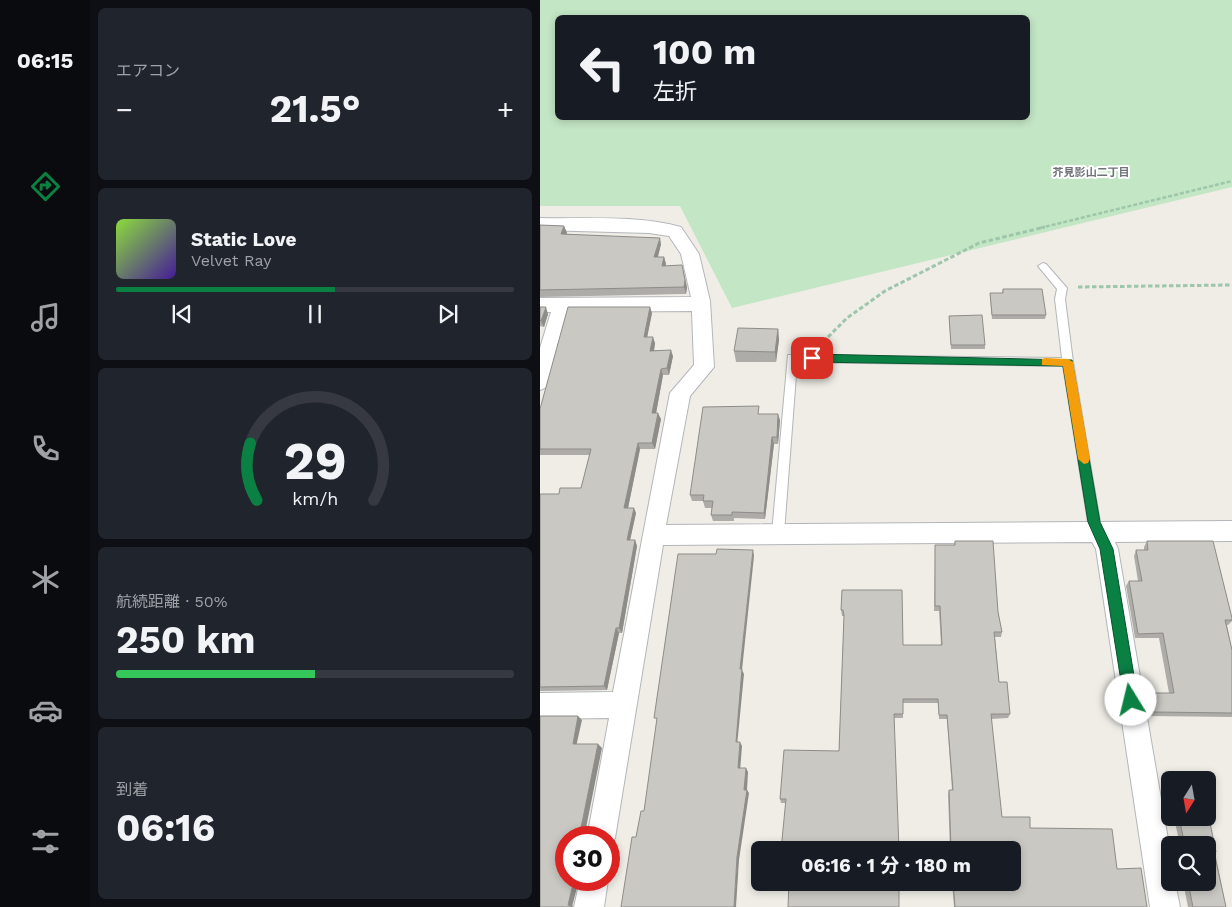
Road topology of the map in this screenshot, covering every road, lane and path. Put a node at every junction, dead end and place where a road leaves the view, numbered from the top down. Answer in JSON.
{"nodes":[{"id":1,"x":1232,"y":181,"type":"edge"},
{"id":2,"x":540,"y":224,"type":"edge"},
{"id":3,"x":1043,"y":266,"type":"dead end"},
{"id":4,"x":1232,"y":284,"type":"edge"},
{"id":5,"x":1062,"y":288,"type":"junction"},
{"id":6,"x":701,"y":301,"type":"junction"},
{"id":7,"x":540,"y":305,"type":"edge"},
{"id":8,"x":562,"y":305,"type":"junction"},
{"id":9,"x":792,"y":358,"type":"junction"},
{"id":10,"x":1068,"y":362,"type":"junction"},
{"id":11,"x":540,"y":382,"type":"edge"},
{"id":12,"x":1232,"y":531,"type":"edge"},
{"id":13,"x":1099,"y":532,"type":"junction"},
{"id":14,"x":778,"y":533,"type":"junction"},
{"id":15,"x":653,"y":534,"type":"junction"},
{"id":16,"x":625,"y":705,"type":"junction"},
{"id":17,"x":540,"y":706,"type":"edge"},
{"id":18,"x":603,"y":826,"type":"edge"},
{"id":19,"x":592,"y":891,"type":"edge"},
{"id":20,"x":589,"y":907,"type":"edge"},
{"id":21,"x":1165,"y":907,"type":"edge"}],
"edges":[{"from":1,"to":9,"type":"path"},
{"from":2,"to":6,"type":"street"},
{"from":3,"to":5,"type":"lane"},
{"from":4,"to":5,"type":"path"},
{"from":5,"to":10,"type":"lane"},
{"from":6,"to":8,"type":"street"},
{"from":6,"to":15,"type":"street"},
{"from":7,"to":8,"type":"street"},
{"from":8,"to":11,"type":"street"},
{"from":9,"to":10,"type":"lane"},
{"from":9,"to":14,"type":"lane"},
{"from":10,"to":13,"type":"lane"},
{"from":12,"to":13,"type":"street"},
{"from":13,"to":14,"type":"street"},
{"from":13,"to":21,"type":"street"},
{"from":14,"to":15,"type":"street"},
{"from":15,"to":16,"type":"street"},
{"from":16,"to":17,"type":"street"},
{"from":16,"to":18,"type":"street"},
{"from":19,"to":20,"type":"street"}]}
